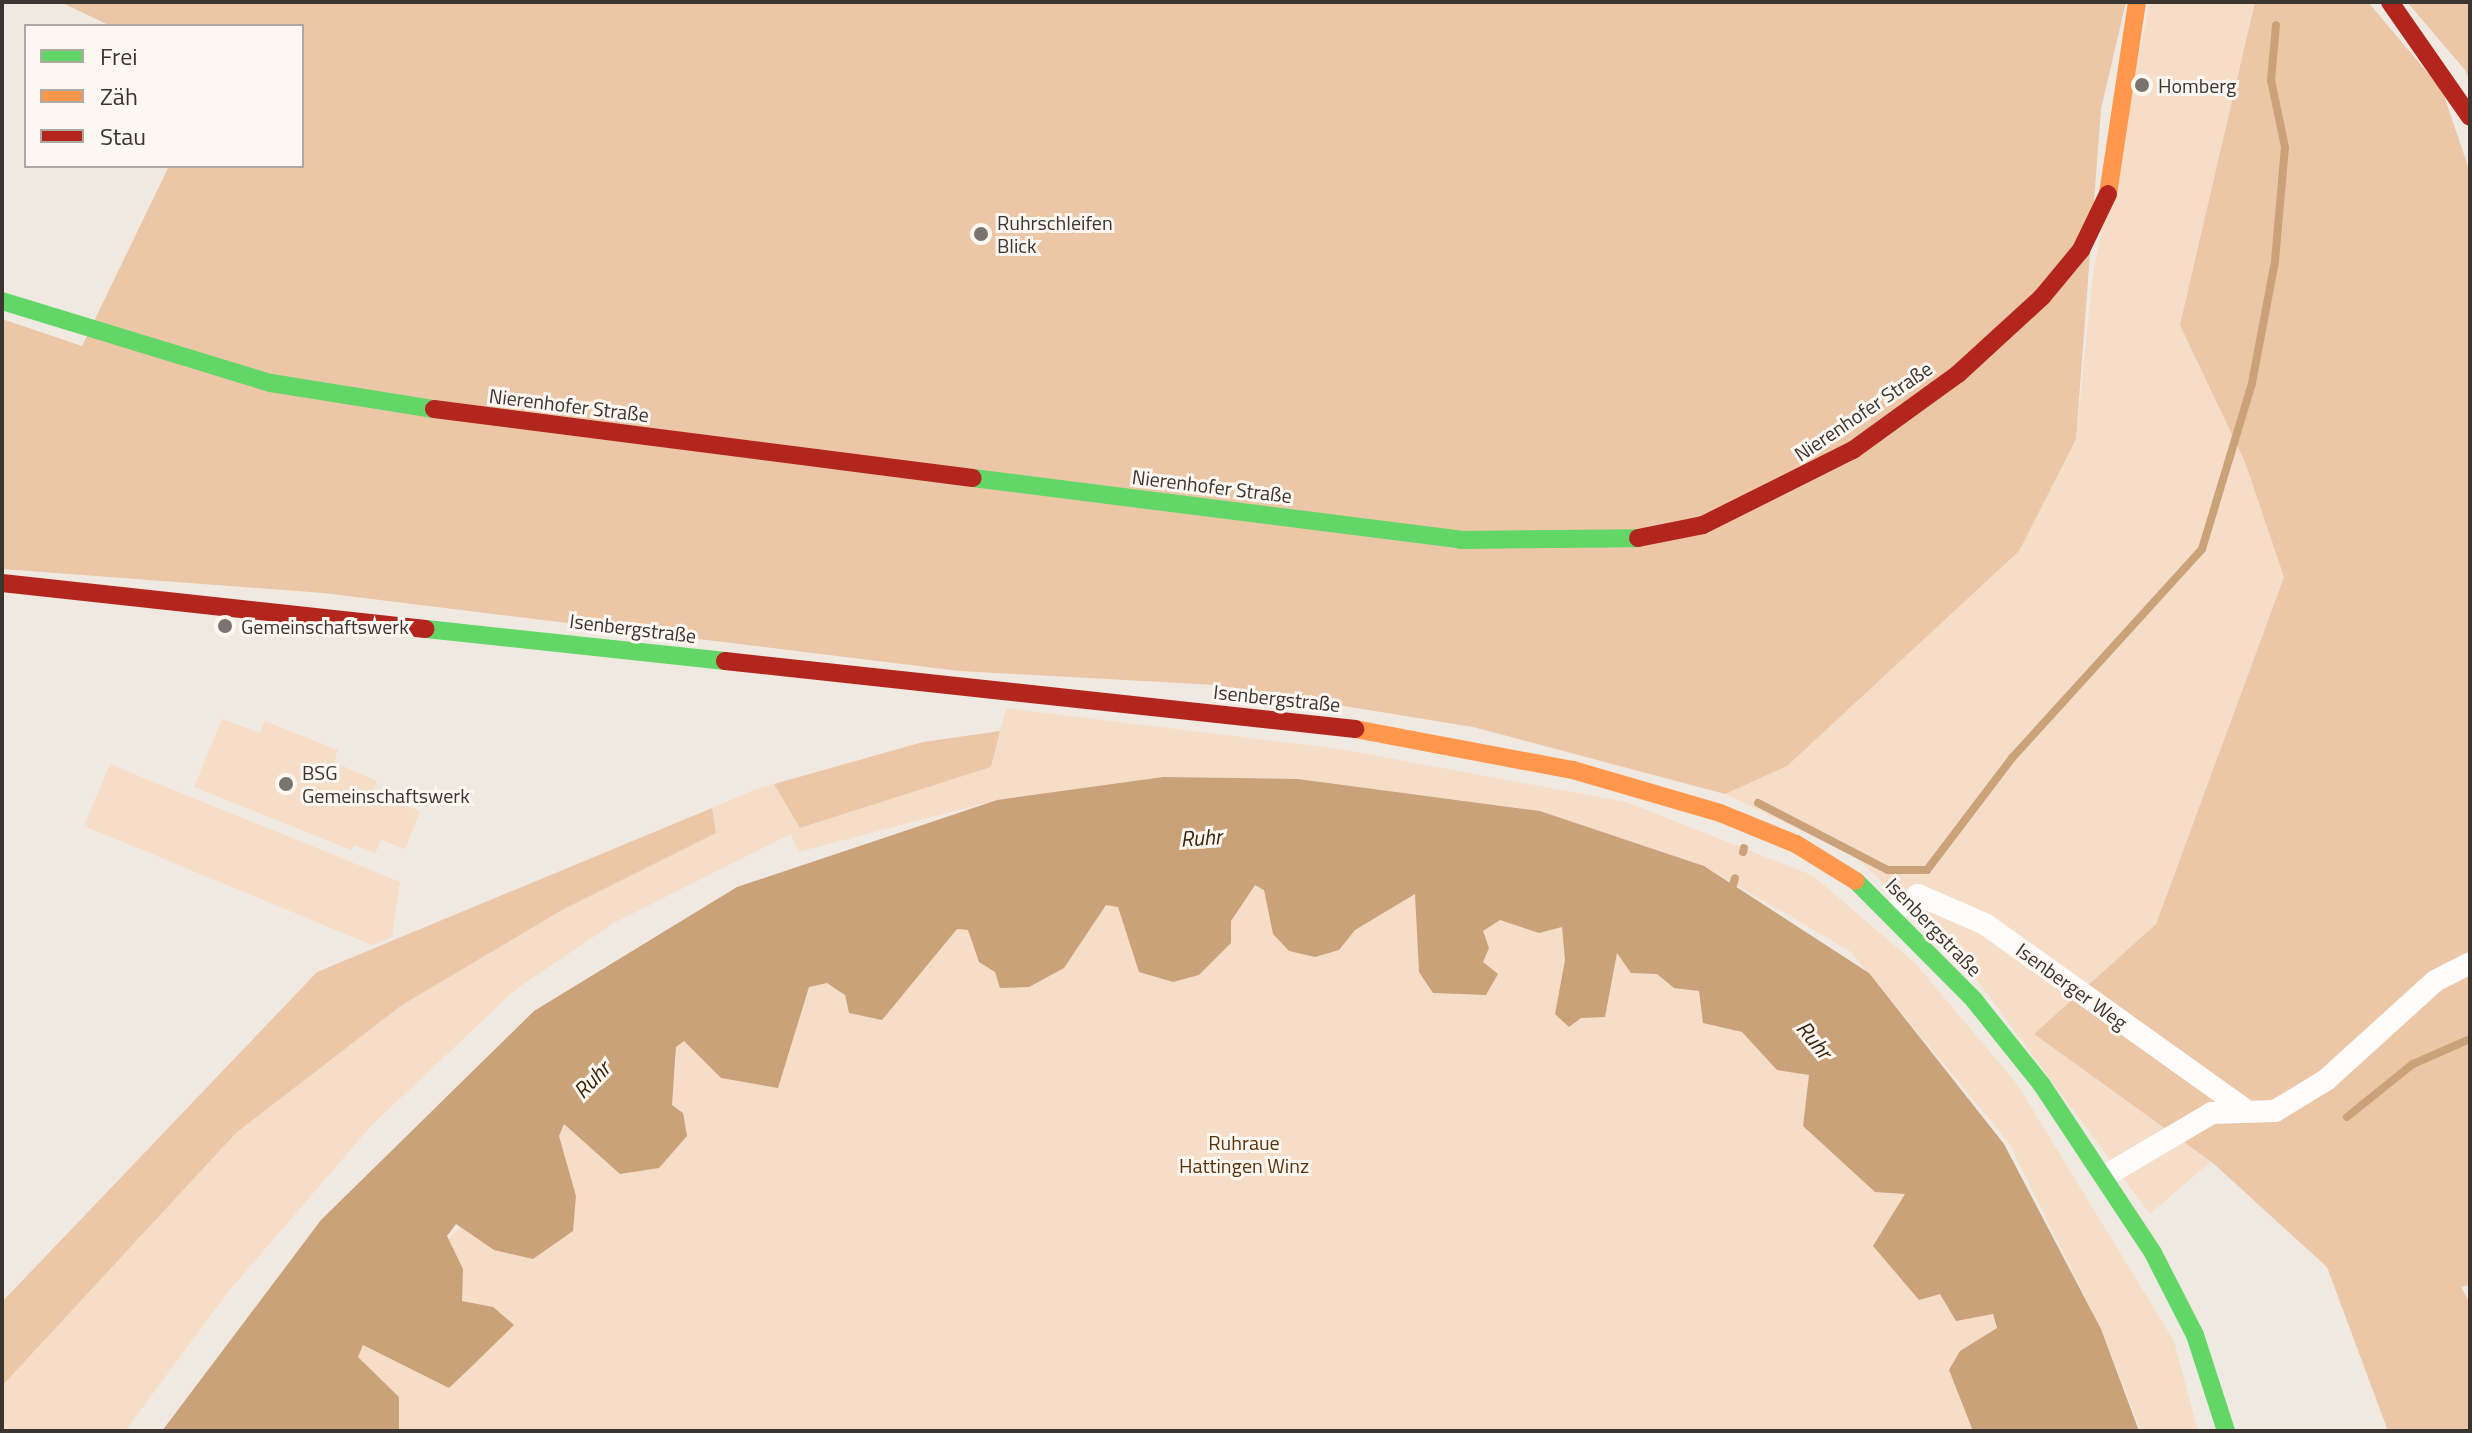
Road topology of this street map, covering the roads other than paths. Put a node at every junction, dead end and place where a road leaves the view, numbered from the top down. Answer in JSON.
{"nodes":[{"id":1,"x":2137,"y":2,"type":"edge"},
{"id":2,"x":2390,"y":2,"type":"edge"},
{"id":3,"x":2470,"y":117,"type":"edge"},
{"id":4,"x":2,"y":301,"type":"edge"},
{"id":5,"x":2,"y":583,"type":"edge"},
{"id":6,"x":1893,"y":912,"type":"junction"},
{"id":7,"x":2470,"y":963,"type":"edge"},
{"id":8,"x":2243,"y":1108,"type":"junction"},
{"id":9,"x":2105,"y":1176,"type":"junction"},
{"id":10,"x":2226,"y":1431,"type":"edge"}],
"edges":[{"from":1,"to":4,"type":"main road","name":"Nierenhofer Straße"},
{"from":2,"to":3,"type":"main road"},
{"from":5,"to":6,"type":"main road","name":"Isenbergstraße"},
{"from":6,"to":8,"type":"street","name":"Isenberger Weg"},
{"from":6,"to":9,"type":"main road","name":"Isenbergstraße"},
{"from":7,"to":8,"type":"street"},
{"from":8,"to":9,"type":"street"},
{"from":9,"to":10,"type":"main road","name":"Isenbergstraße"}]}
